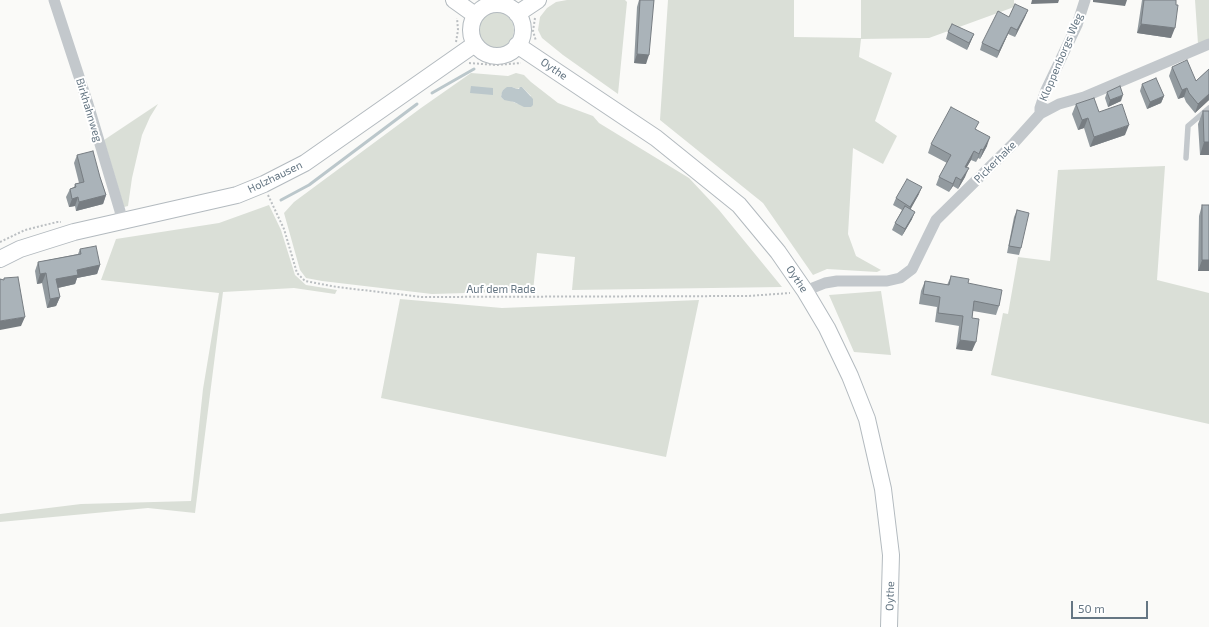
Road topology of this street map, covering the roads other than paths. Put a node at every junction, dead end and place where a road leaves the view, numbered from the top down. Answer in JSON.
{"nodes":[{"id":1,"x":54,"y":0,"type":"edge"},
{"id":2,"x":454,"y":0,"type":"edge"},
{"id":3,"x":1085,"y":0,"type":"edge"},
{"id":4,"x":528,"y":6,"type":"edge"},
{"id":5,"x":475,"y":15,"type":"junction"},
{"id":6,"x":475,"y":44,"type":"junction"},
{"id":7,"x":1209,"y":44,"type":"edge"},
{"id":8,"x":517,"y":45,"type":"junction"},
{"id":9,"x":1209,"y":108,"type":"edge"},
{"id":10,"x":1040,"y":114,"type":"junction"},
{"id":11,"x":1186,"y":158,"type":"dead end"},
{"id":12,"x":121,"y":221,"type":"junction"},
{"id":13,"x":0,"y":259,"type":"edge"},
{"id":14,"x":805,"y":291,"type":"junction"},
{"id":15,"x":889,"y":627,"type":"edge"}],
"edges":[{"from":1,"to":12,"type":"street","name":"Birkhahnweg"},
{"from":2,"to":5,"type":"main road"},
{"from":3,"to":10,"type":"street","name":"Kloppenborgs Weg"},
{"from":4,"to":5,"type":"main road"},
{"from":4,"to":8,"type":"main road"},
{"from":5,"to":6,"type":"main road"},
{"from":6,"to":8,"type":"main road"},
{"from":6,"to":12,"type":"main road","name":"Holzhausen"},
{"from":7,"to":10,"type":"street","name":"Pickerhake"},
{"from":8,"to":14,"type":"main road","name":"Oythe"},
{"from":9,"to":11,"type":"lane"},
{"from":10,"to":14,"type":"street","name":"Pickerhake"},
{"from":12,"to":13,"type":"main road","name":"Holzhausen"},
{"from":14,"to":15,"type":"main road","name":"Oythe"}]}
